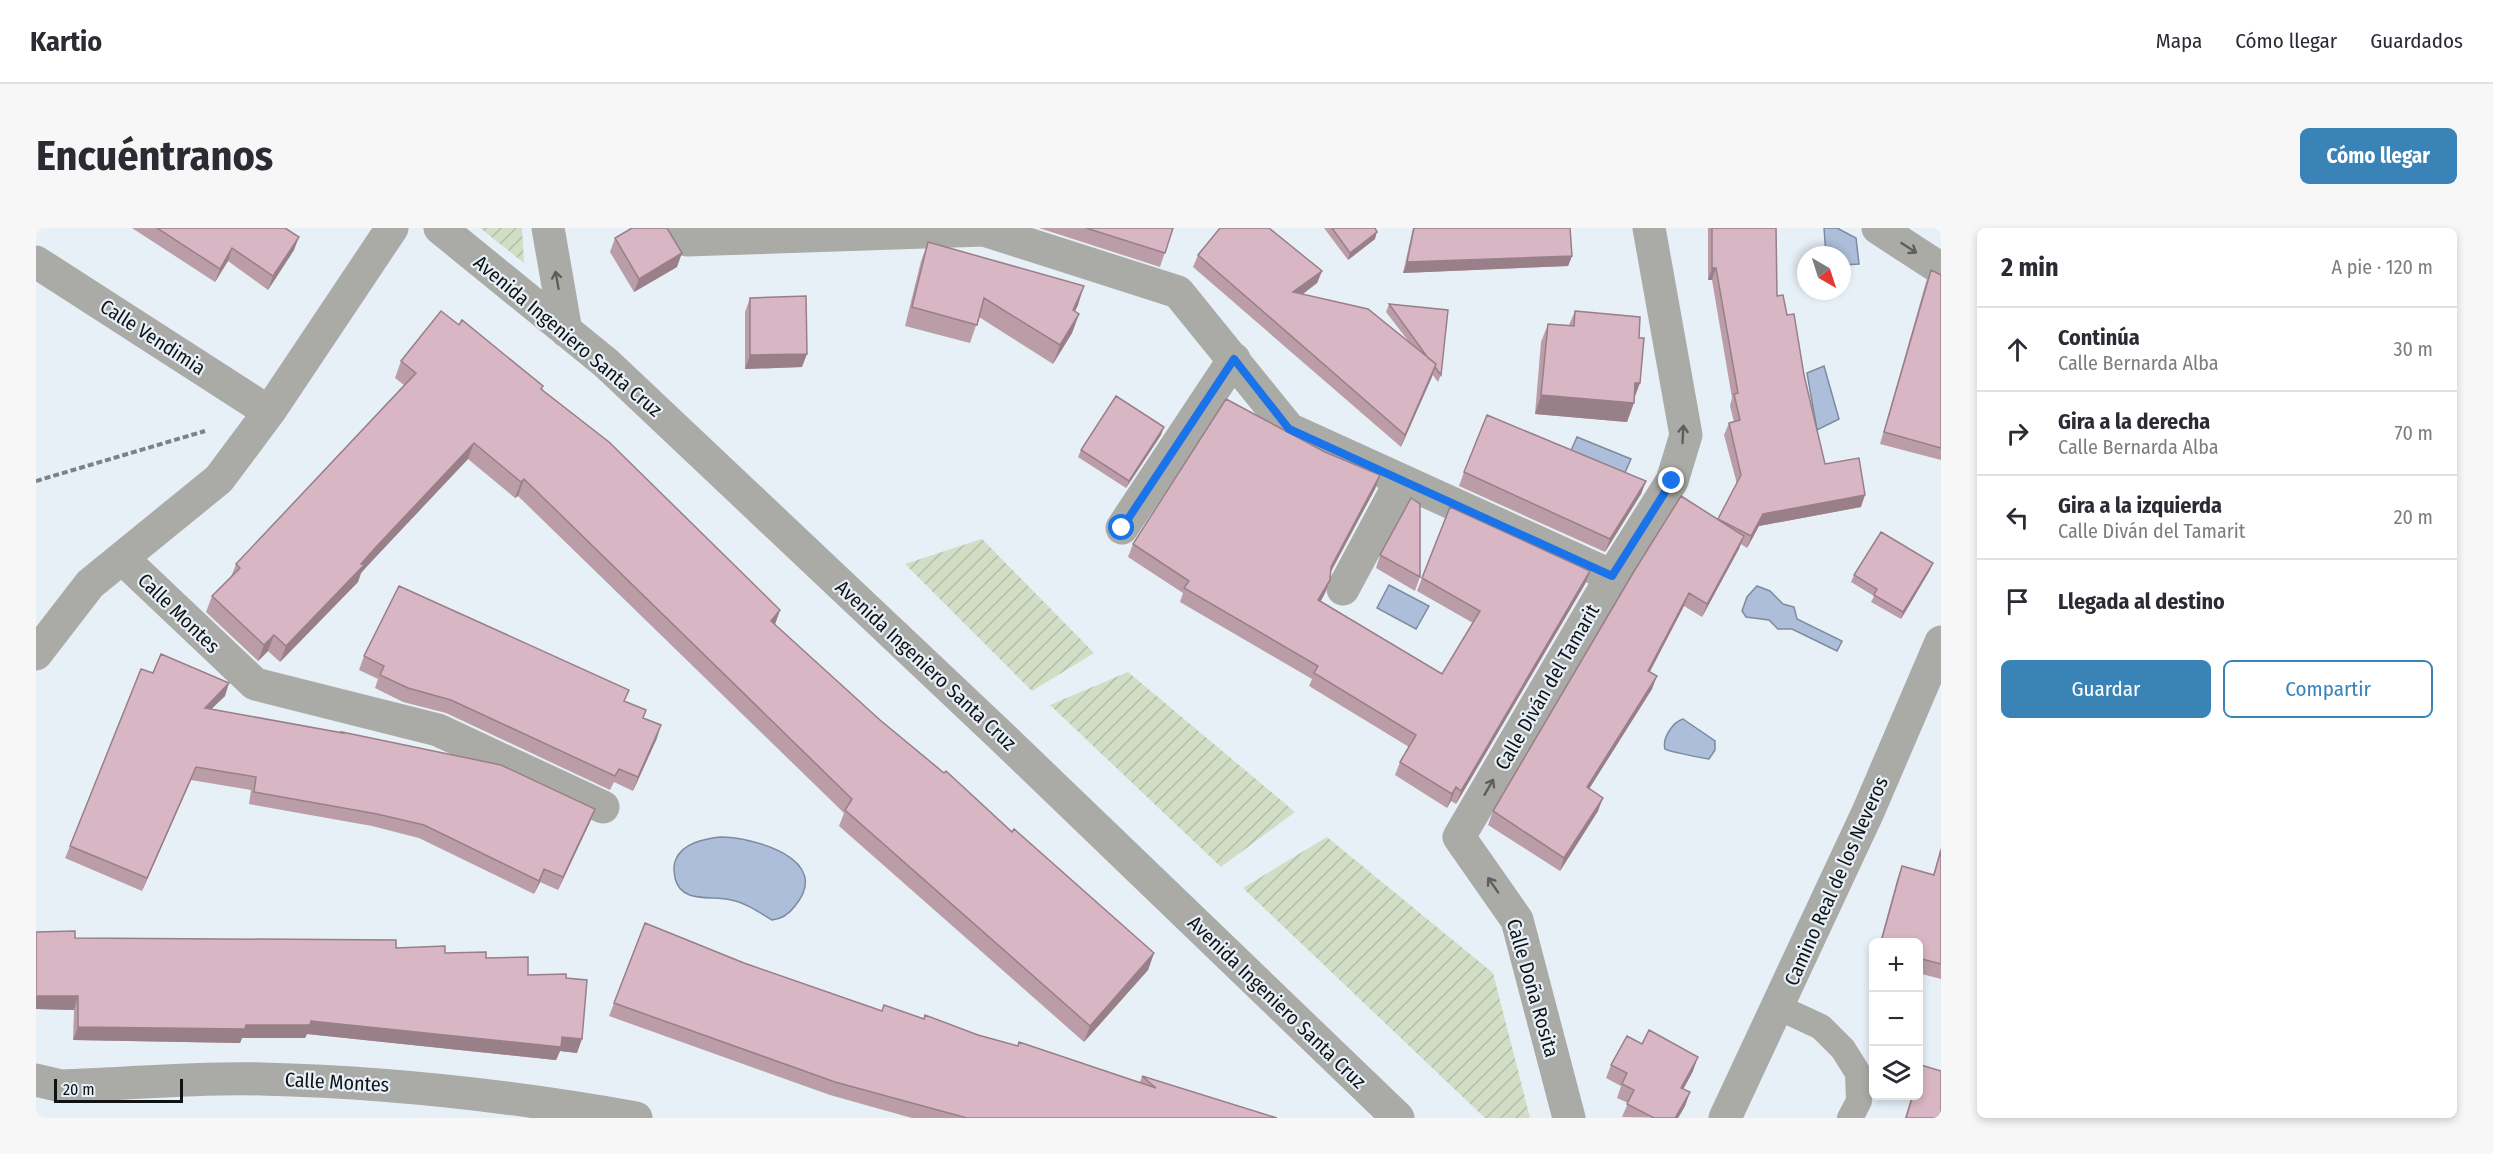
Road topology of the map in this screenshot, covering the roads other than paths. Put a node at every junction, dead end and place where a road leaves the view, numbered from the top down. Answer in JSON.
{"nodes":[{"id":1,"x":392,"y":228,"type":"edge"},
{"id":2,"x":440,"y":228,"type":"edge"},
{"id":3,"x":548,"y":228,"type":"edge"},
{"id":4,"x":682,"y":228,"type":"edge"},
{"id":5,"x":1649,"y":228,"type":"edge"},
{"id":6,"x":1878,"y":228,"type":"edge"},
{"id":7,"x":36,"y":262,"type":"edge"},
{"id":8,"x":1941,"y":269,"type":"edge"},
{"id":9,"x":566,"y":331,"type":"junction"},
{"id":10,"x":1234,"y":359,"type":"junction"},
{"id":11,"x":259,"y":425,"type":"junction"},
{"id":12,"x":1401,"y":481,"type":"junction"},
{"id":13,"x":1122,"y":528,"type":"dead end"},
{"id":14,"x":122,"y":558,"type":"junction"},
{"id":15,"x":1612,"y":576,"type":"junction"},
{"id":16,"x":1343,"y":589,"type":"dead end"},
{"id":17,"x":1941,"y":642,"type":"edge"},
{"id":18,"x":36,"y":654,"type":"edge"},
{"id":19,"x":603,"y":807,"type":"dead end"},
{"id":20,"x":1459,"y":837,"type":"joint"},
{"id":21,"x":1778,"y":1007,"type":"junction"},
{"id":22,"x":36,"y":1080,"type":"edge"},
{"id":23,"x":636,"y":1118,"type":"edge"},
{"id":24,"x":1398,"y":1118,"type":"edge"},
{"id":25,"x":1569,"y":1118,"type":"edge"},
{"id":26,"x":1725,"y":1118,"type":"edge"},
{"id":27,"x":1850,"y":1118,"type":"edge"}],
"edges":[{"from":1,"to":11,"type":"street","name":"Calle Montes"},
{"from":2,"to":9,"type":"street","name":"Avenida Ingeniero Santa Cruz"},
{"from":9,"to":3,"type":"street","one_way":true},
{"from":4,"to":10,"type":"street"},
{"from":15,"to":5,"type":"street","name":"Calle Diván del Tamarit","one_way":true},
{"from":6,"to":8,"type":"street","one_way":true},
{"from":7,"to":11,"type":"street","name":"Calle Vendimia"},
{"from":9,"to":24,"type":"street","name":"Avenida Ingeniero Santa Cruz"},
{"from":10,"to":12,"type":"street"},
{"from":10,"to":13,"type":"street"},
{"from":11,"to":14,"type":"street","name":"Calle Montes"},
{"from":12,"to":15,"type":"street"},
{"from":12,"to":16,"type":"street"},
{"from":14,"to":18,"type":"street","name":"Calle Montes"},
{"from":14,"to":19,"type":"street","name":"Calle Montes"},
{"from":20,"to":15,"type":"street","name":"Calle Diván del Tamarit","one_way":true},
{"from":17,"to":21,"type":"street","name":"Camino Real de los Neveros"},
{"from":25,"to":20,"type":"street","name":"Calle Doña Rosita","one_way":true},
{"from":21,"to":26,"type":"street","name":"Camino Real de los Neveros"},
{"from":21,"to":27,"type":"lane"},
{"from":22,"to":23,"type":"street","name":"Calle Montes"}]}
